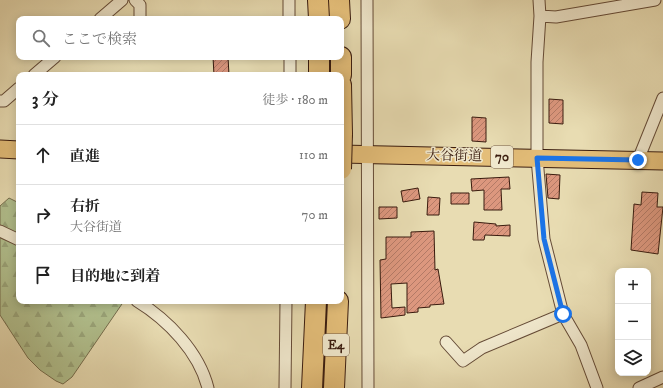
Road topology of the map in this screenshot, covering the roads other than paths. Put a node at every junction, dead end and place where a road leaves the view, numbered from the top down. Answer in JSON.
{"nodes":[{"id":1,"x":122,"y":0,"type":"edge"},
{"id":2,"x":135,"y":0,"type":"edge"},
{"id":3,"x":289,"y":0,"type":"edge"},
{"id":4,"x":318,"y":0,"type":"edge"},
{"id":5,"x":340,"y":0,"type":"edge"},
{"id":6,"x":367,"y":0,"type":"edge"},
{"id":7,"x":539,"y":0,"type":"edge"},
{"id":8,"x":655,"y":0,"type":"edge"},
{"id":9,"x":103,"y":16,"type":"edge"},
{"id":10,"x":140,"y":16,"type":"edge"},
{"id":11,"x":289,"y":16,"type":"edge"},
{"id":12,"x":319,"y":16,"type":"edge"},
{"id":13,"x":340,"y":16,"type":"edge"},
{"id":14,"x":540,"y":16,"type":"junction"},
{"id":15,"x":52,"y":60,"type":"edge"},
{"id":16,"x":290,"y":60,"type":"edge"},
{"id":17,"x":319,"y":60,"type":"edge"},
{"id":18,"x":340,"y":60,"type":"edge"},
{"id":19,"x":38,"y":72,"type":"edge"},
{"id":20,"x":290,"y":72,"type":"edge"},
{"id":21,"x":320,"y":72,"type":"edge"},
{"id":22,"x":341,"y":72,"type":"edge"},
{"id":23,"x":16,"y":91,"type":"edge"},
{"id":24,"x":663,"y":98,"type":"edge"},
{"id":25,"x":0,"y":101,"type":"edge"},
{"id":26,"x":0,"y":149,"type":"edge"},
{"id":27,"x":16,"y":150,"type":"edge"},
{"id":28,"x":344,"y":154,"type":"edge"},
{"id":29,"x":367,"y":154,"type":"junction"},
{"id":30,"x":537,"y":158,"type":"junction"},
{"id":31,"x":638,"y":160,"type":"junction"},
{"id":32,"x":663,"y":161,"type":"edge"},
{"id":33,"x":0,"y":231,"type":"edge"},
{"id":34,"x":16,"y":239,"type":"edge"},
{"id":35,"x":142,"y":304,"type":"edge"},
{"id":36,"x":286,"y":304,"type":"edge"},
{"id":37,"x":316,"y":304,"type":"edge"},
{"id":38,"x":338,"y":304,"type":"edge"},
{"id":39,"x":563,"y":314,"type":"junction"},
{"id":40,"x":446,"y":342,"type":"dead end"},
{"id":41,"x":663,"y":377,"type":"edge"},
{"id":42,"x":208,"y":388,"type":"edge"},
{"id":43,"x":285,"y":388,"type":"edge"},
{"id":44,"x":312,"y":388,"type":"edge"},
{"id":45,"x":334,"y":388,"type":"edge"},
{"id":46,"x":368,"y":388,"type":"edge"},
{"id":47,"x":597,"y":388,"type":"edge"},
{"id":48,"x":639,"y":388,"type":"edge"}],
"edges":[{"from":1,"to":9,"type":"street"},
{"from":2,"to":10,"type":"street"},
{"from":3,"to":11,"type":"street"},
{"from":4,"to":12,"type":"highway"},
{"from":5,"to":13,"type":"highway"},
{"from":6,"to":29,"type":"street"},
{"from":7,"to":14,"type":"street"},
{"from":8,"to":14,"type":"street"},
{"from":14,"to":30,"type":"street"},
{"from":15,"to":19,"type":"street"},
{"from":16,"to":20,"type":"street"},
{"from":17,"to":21,"type":"highway"},
{"from":18,"to":22,"type":"highway"},
{"from":23,"to":25,"type":"street"},
{"from":24,"to":31,"type":"street"},
{"from":26,"to":27,"type":"main road"},
{"from":28,"to":29,"type":"main road","name":"大谷街道","number":"70"},
{"from":29,"to":30,"type":"main road","name":"大谷街道","number":"70"},
{"from":29,"to":46,"type":"street"},
{"from":30,"to":31,"type":"main road","name":"大谷街道","number":"70"},
{"from":30,"to":39,"type":"street"},
{"from":31,"to":32,"type":"main road","name":"大谷街道","number":"70"},
{"from":33,"to":34,"type":"street"},
{"from":35,"to":42,"type":"street"},
{"from":36,"to":43,"type":"street"},
{"from":37,"to":44,"type":"highway","number":"E4"},
{"from":38,"to":45,"type":"highway","number":"E4"},
{"from":39,"to":40,"type":"street"},
{"from":39,"to":47,"type":"street"},
{"from":41,"to":48,"type":"street"}]}
